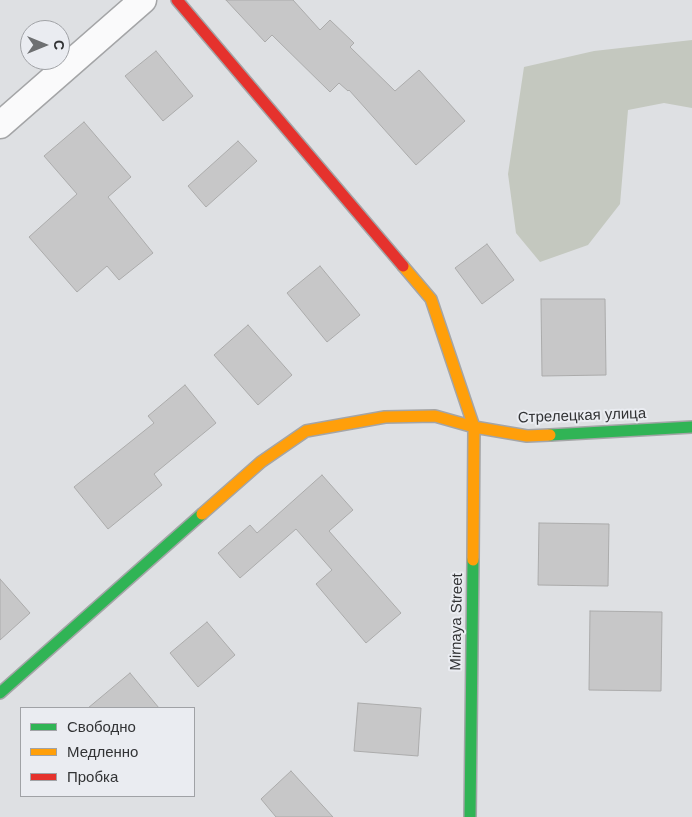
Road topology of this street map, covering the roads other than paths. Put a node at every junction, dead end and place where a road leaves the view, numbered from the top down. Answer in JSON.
{"nodes":[{"id":1,"x":143,"y":0,"type":"edge"},
{"id":2,"x":177,"y":0,"type":"edge"},
{"id":3,"x":0,"y":125,"type":"edge"},
{"id":4,"x":474,"y":427,"type":"junction"},
{"id":5,"x":692,"y":427,"type":"edge"},
{"id":6,"x":0,"y":693,"type":"edge"},
{"id":7,"x":469,"y":816,"type":"edge"}],
"edges":[{"from":1,"to":3,"type":"street"},
{"from":2,"to":4,"type":"street","name":"Mirnaya Street"},
{"from":4,"to":5,"type":"street","name":"Стрелецкая улица"},
{"from":4,"to":6,"type":"street","name":"Стрелецкая улица"},
{"from":4,"to":7,"type":"street","name":"Mirnaya Street"}]}
